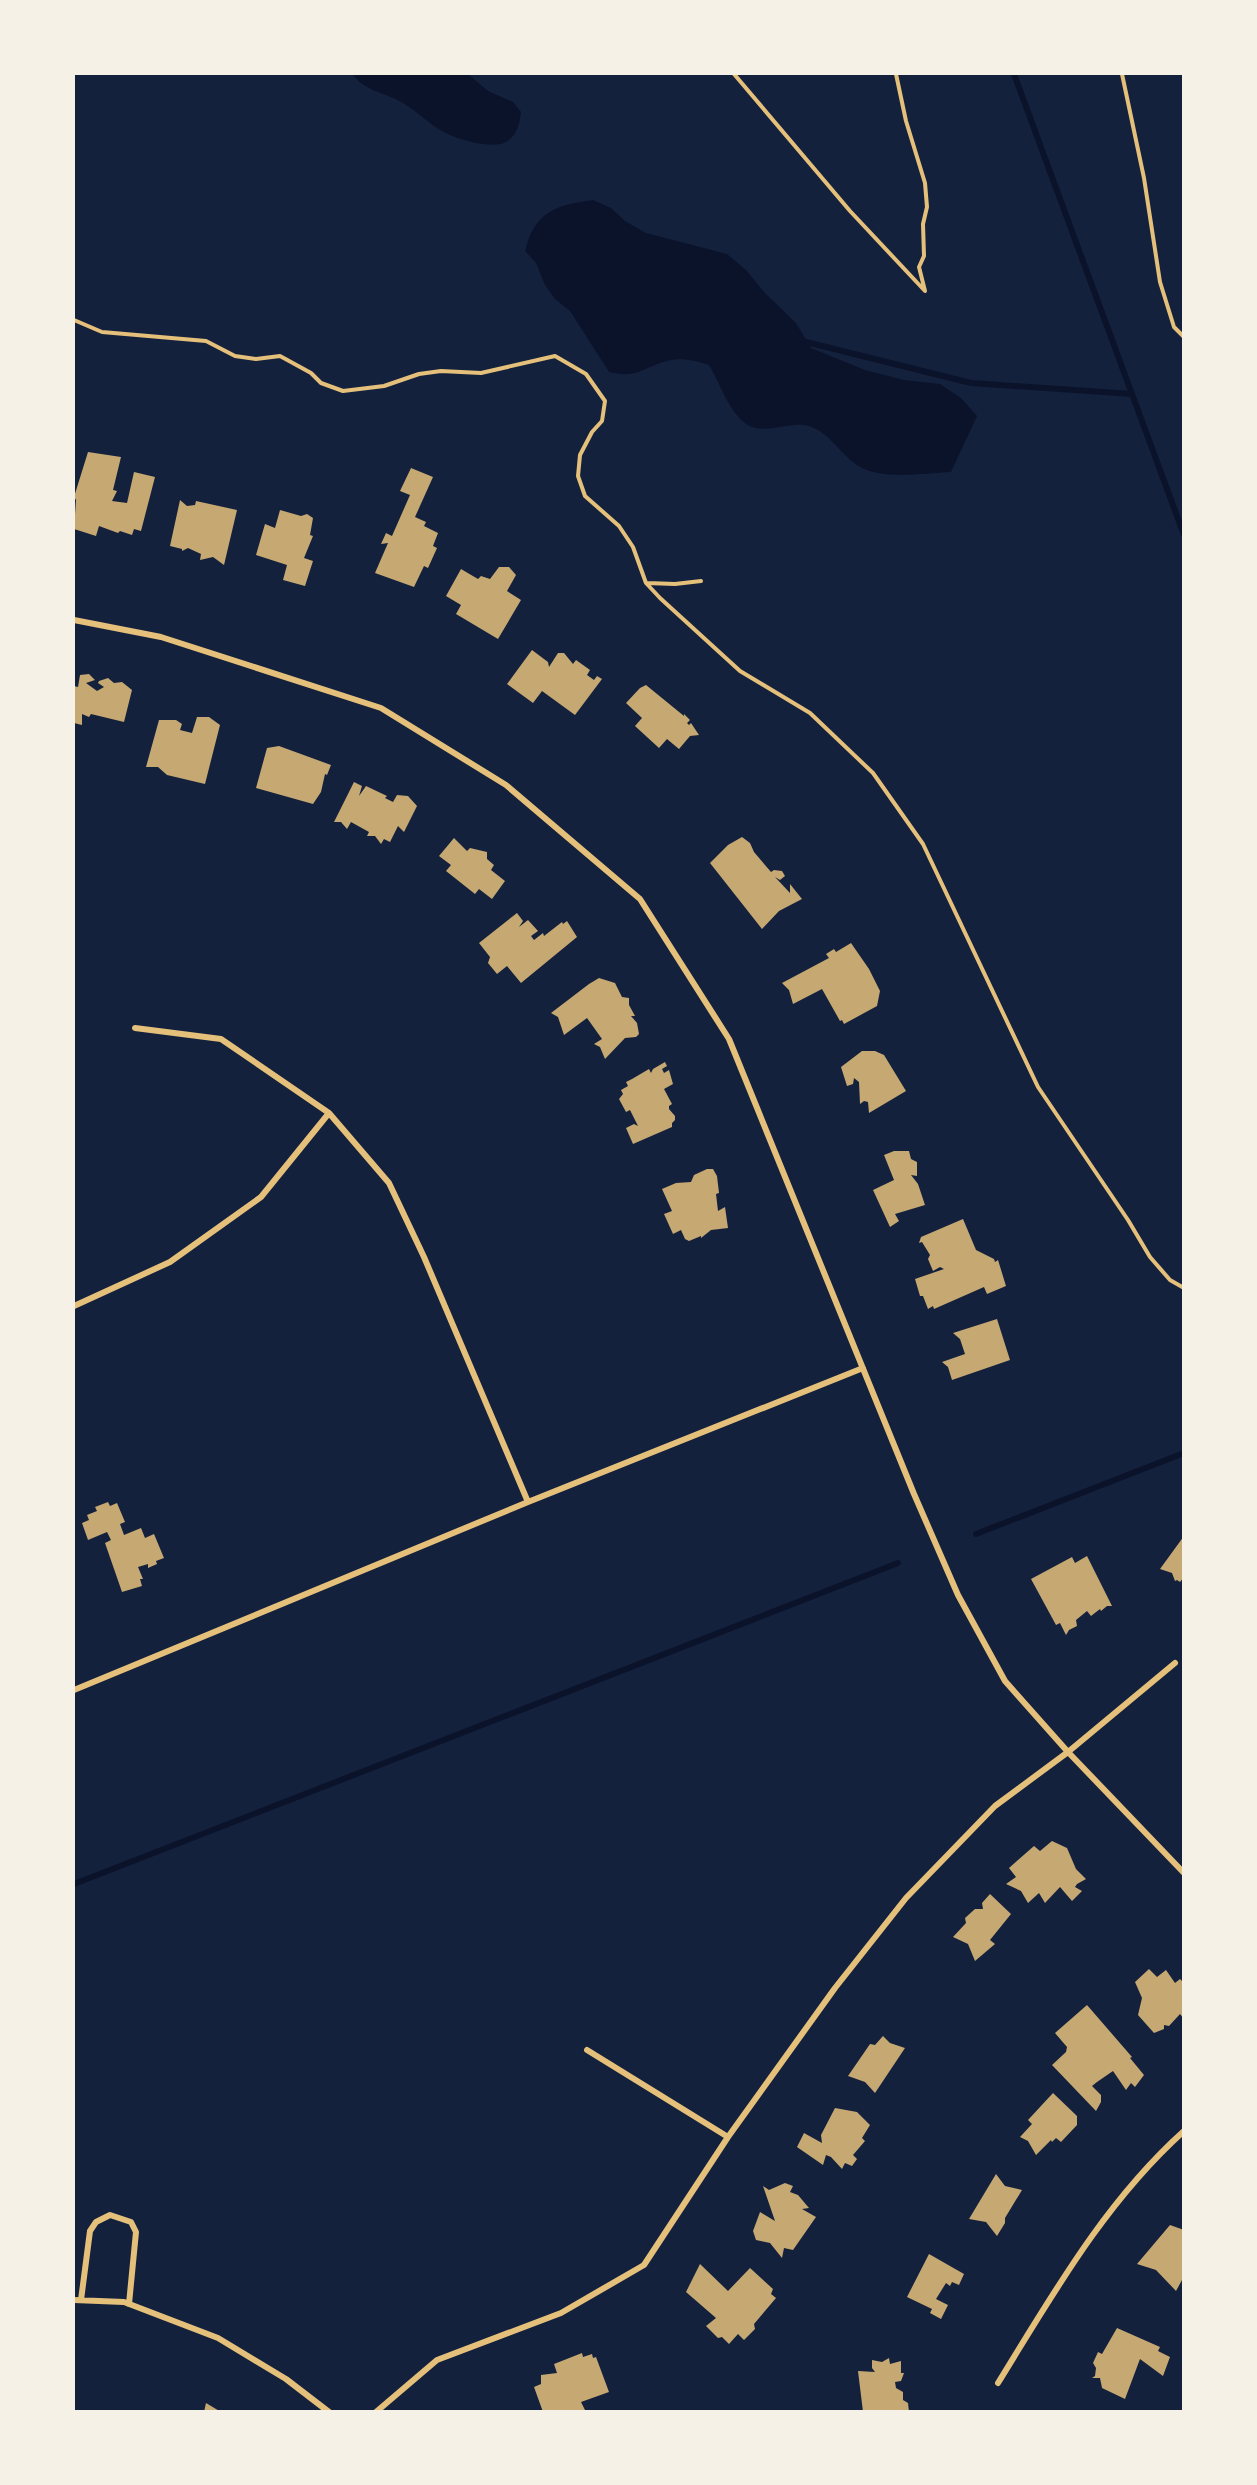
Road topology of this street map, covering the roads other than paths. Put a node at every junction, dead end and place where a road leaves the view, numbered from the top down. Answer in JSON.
{"nodes":[{"id":1,"x":74,"y":620,"type":"edge"},
{"id":2,"x":135,"y":1028,"type":"dead end"},
{"id":3,"x":329,"y":1113,"type":"junction"},
{"id":4,"x":74,"y":1306,"type":"edge"},
{"id":5,"x":863,"y":1368,"type":"junction"},
{"id":6,"x":528,"y":1502,"type":"junction"},
{"id":7,"x":1174,"y":1663,"type":"dead end"},
{"id":8,"x":74,"y":1690,"type":"edge"},
{"id":9,"x":1068,"y":1752,"type":"junction"},
{"id":10,"x":1184,"y":1873,"type":"edge"},
{"id":11,"x":588,"y":2050,"type":"dead end"},
{"id":12,"x":1184,"y":2131,"type":"edge"},
{"id":13,"x":728,"y":2137,"type":"junction"},
{"id":14,"x":74,"y":2300,"type":"edge"},
{"id":15,"x":81,"y":2300,"type":"junction"},
{"id":16,"x":129,"y":2304,"type":"junction"},
{"id":17,"x":998,"y":2383,"type":"dead end"},
{"id":18,"x":329,"y":2412,"type":"edge"},
{"id":19,"x":376,"y":2412,"type":"edge"}],
"edges":[{"from":1,"to":5,"type":"street"},
{"from":2,"to":3,"type":"street"},
{"from":3,"to":4,"type":"street"},
{"from":3,"to":6,"type":"street"},
{"from":5,"to":6,"type":"street"},
{"from":5,"to":9,"type":"street"},
{"from":6,"to":8,"type":"street"},
{"from":7,"to":9,"type":"street"},
{"from":9,"to":10,"type":"street"},
{"from":9,"to":13,"type":"street"},
{"from":11,"to":13,"type":"street"},
{"from":12,"to":17,"type":"street"},
{"from":13,"to":19,"type":"street"},
{"from":14,"to":15,"type":"street"},
{"from":15,"to":16,"type":"street"},
{"from":15,"to":16,"type":"street"},
{"from":16,"to":18,"type":"street"}]}
